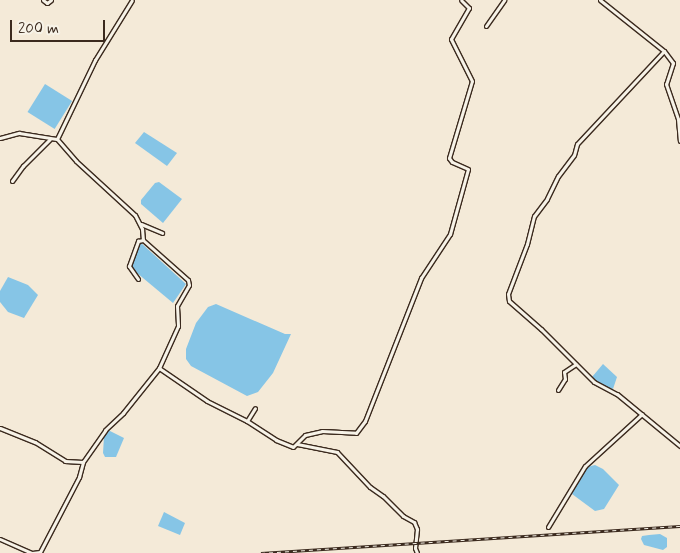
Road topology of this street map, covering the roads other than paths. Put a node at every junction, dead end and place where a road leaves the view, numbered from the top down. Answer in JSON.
{"nodes":[{"id":1,"x":43,"y":0,"type":"edge"},
{"id":2,"x":51,"y":0,"type":"edge"},
{"id":3,"x":132,"y":0,"type":"edge"},
{"id":4,"x":461,"y":0,"type":"edge"},
{"id":5,"x":504,"y":0,"type":"edge"},
{"id":6,"x":600,"y":0,"type":"edge"},
{"id":7,"x":486,"y":26,"type":"dead end"},
{"id":8,"x":664,"y":51,"type":"junction"},
{"id":9,"x":0,"y":138,"type":"edge"},
{"id":10,"x":50,"y":138,"type":"junction"},
{"id":11,"x":57,"y":139,"type":"junction"},
{"id":12,"x":680,"y":141,"type":"edge"},
{"id":13,"x":12,"y":181,"type":"dead end"},
{"id":14,"x":140,"y":224,"type":"junction"},
{"id":15,"x":162,"y":232,"type":"dead end"},
{"id":16,"x":142,"y":240,"type":"junction"},
{"id":17,"x":138,"y":279,"type":"dead end"},
{"id":18,"x":576,"y":364,"type":"junction"},
{"id":19,"x":159,"y":368,"type":"junction"},
{"id":20,"x":558,"y":390,"type":"dead end"},
{"id":21,"x":255,"y":408,"type":"dead end"},
{"id":22,"x":642,"y":414,"type":"junction"},
{"id":23,"x":247,"y":421,"type":"junction"},
{"id":24,"x":0,"y":428,"type":"edge"},
{"id":25,"x":296,"y":444,"type":"junction"},
{"id":26,"x":680,"y":446,"type":"edge"},
{"id":27,"x":83,"y":462,"type":"junction"},
{"id":28,"x":548,"y":527,"type":"dead end"},
{"id":29,"x":0,"y":539,"type":"edge"},
{"id":30,"x":417,"y":553,"type":"edge"}],
"edges":[{"from":1,"to":2,"type":"street"},
{"from":3,"to":11,"type":"street"},
{"from":4,"to":25,"type":"street"},
{"from":5,"to":7,"type":"street"},
{"from":6,"to":8,"type":"street"},
{"from":8,"to":12,"type":"street"},
{"from":8,"to":18,"type":"street"},
{"from":9,"to":10,"type":"street"},
{"from":10,"to":11,"type":"street"},
{"from":10,"to":13,"type":"street"},
{"from":11,"to":14,"type":"street"},
{"from":14,"to":15,"type":"street"},
{"from":14,"to":16,"type":"street"},
{"from":16,"to":17,"type":"street"},
{"from":16,"to":19,"type":"street"},
{"from":18,"to":20,"type":"street"},
{"from":18,"to":22,"type":"street"},
{"from":19,"to":23,"type":"street"},
{"from":19,"to":27,"type":"street"},
{"from":21,"to":23,"type":"street"},
{"from":22,"to":26,"type":"street"},
{"from":22,"to":28,"type":"street"},
{"from":23,"to":25,"type":"street"},
{"from":24,"to":27,"type":"street"},
{"from":25,"to":30,"type":"street"},
{"from":27,"to":29,"type":"street"}]}
